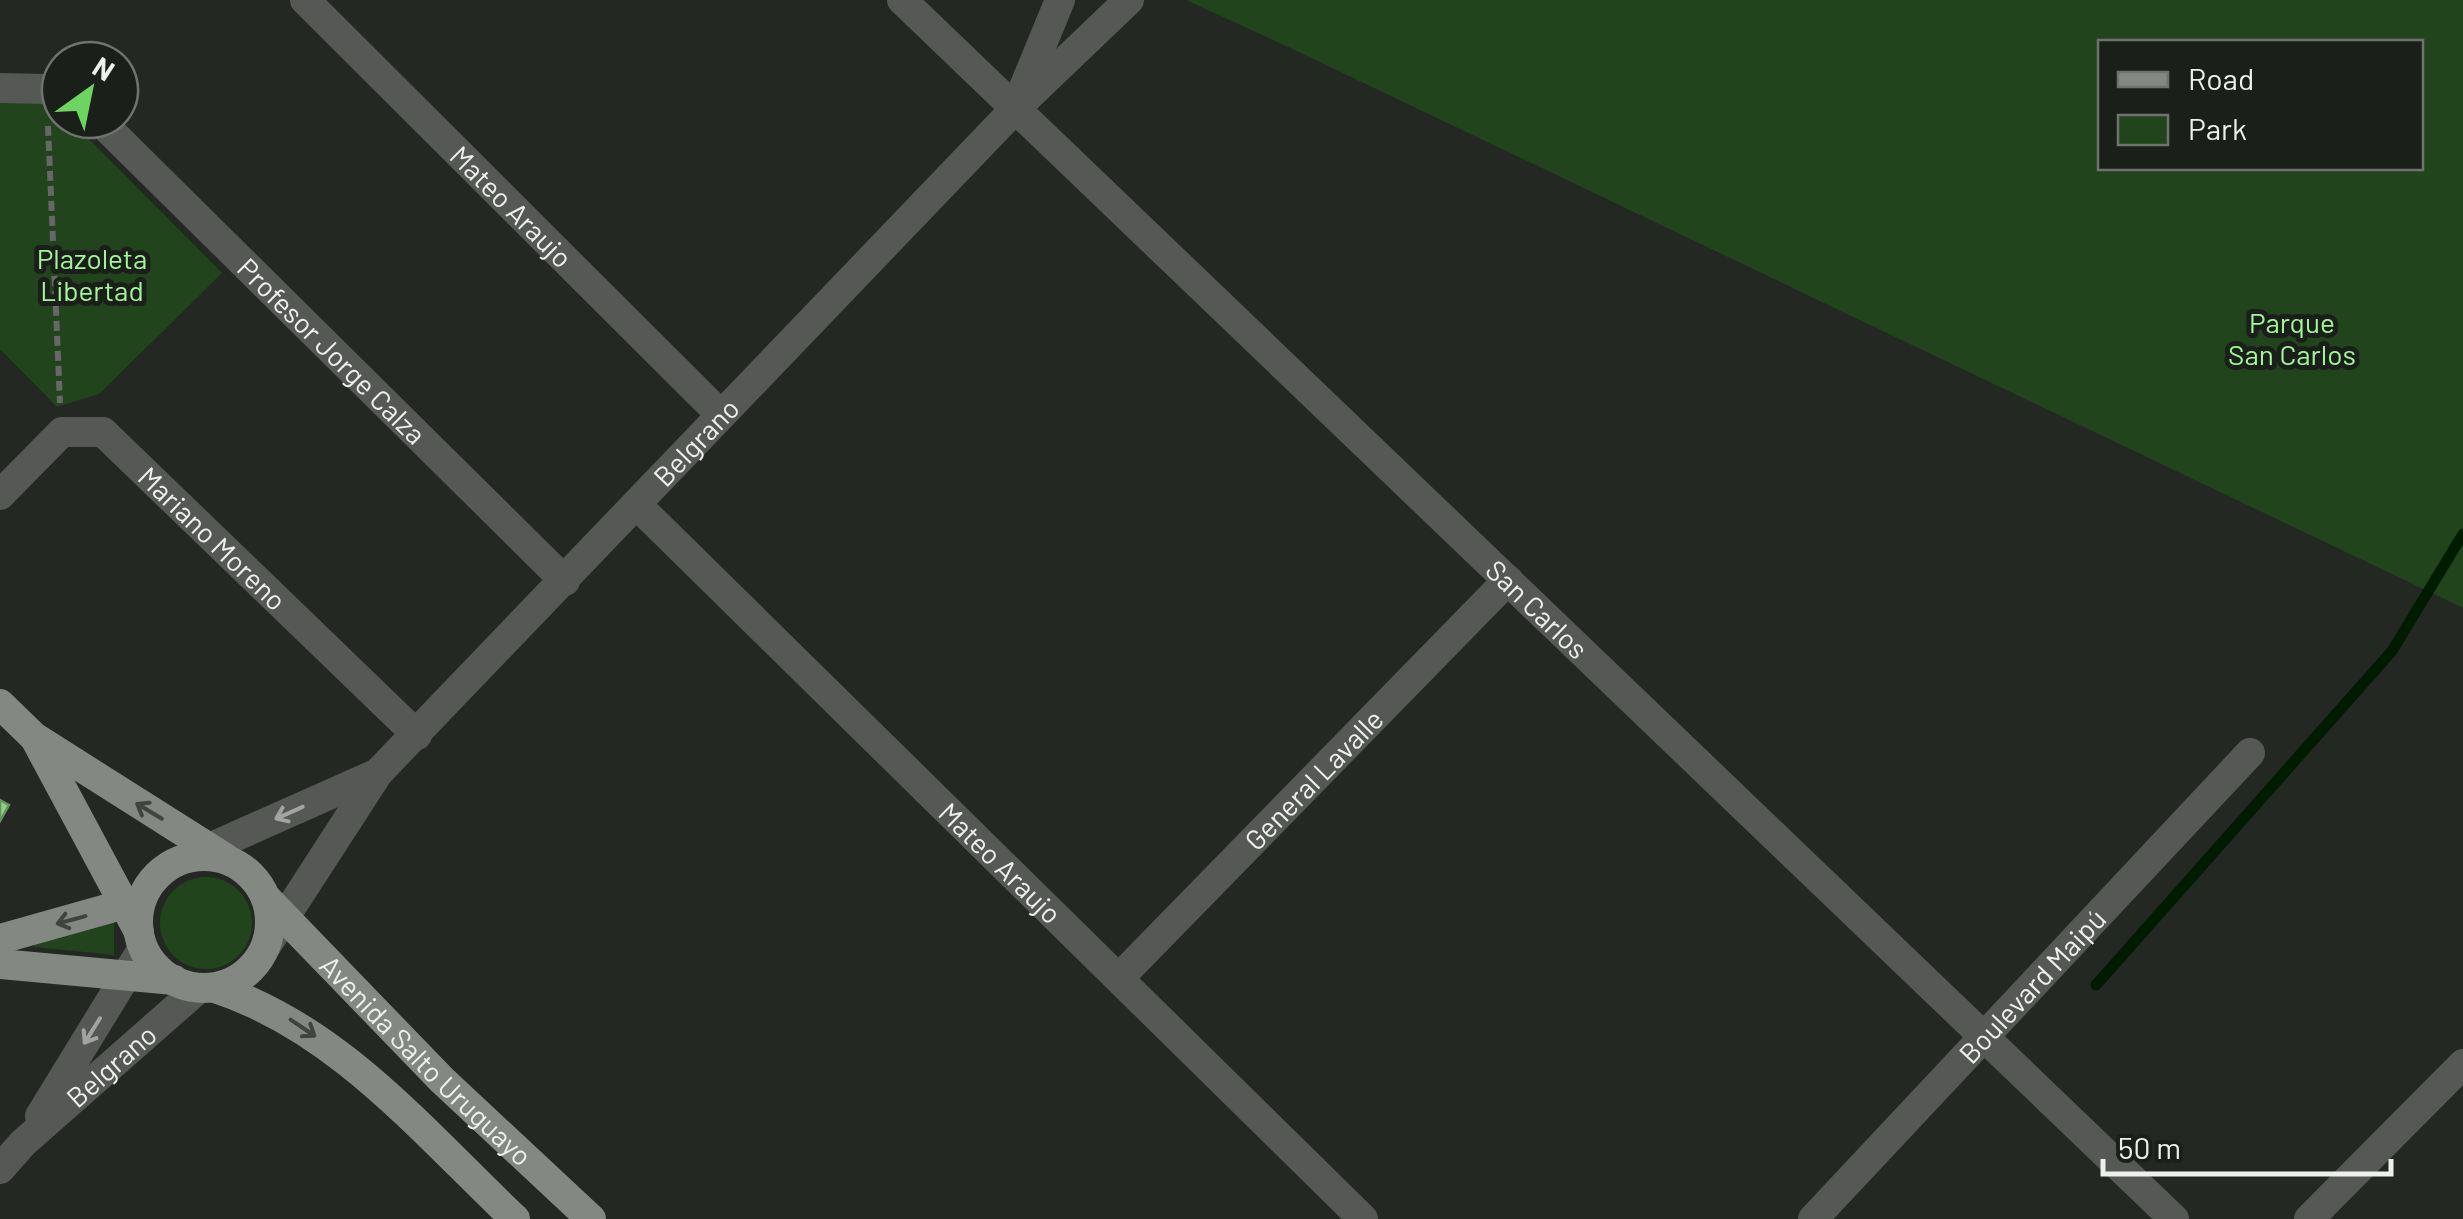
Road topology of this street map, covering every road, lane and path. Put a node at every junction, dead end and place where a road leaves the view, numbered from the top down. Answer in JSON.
{"nodes":[{"id":1,"x":304,"y":0,"type":"edge"},
{"id":2,"x":902,"y":0,"type":"edge"},
{"id":3,"x":1060,"y":0,"type":"edge"},
{"id":4,"x":1129,"y":0,"type":"edge"},
{"id":5,"x":0,"y":88,"type":"edge"},
{"id":6,"x":40,"y":92,"type":"edge"},
{"id":7,"x":1015,"y":109,"type":"junction"},
{"id":8,"x":54,"y":140,"type":"edge"},
{"id":9,"x":119,"y":140,"type":"edge"},
{"id":10,"x":721,"y":415,"type":"junction"},
{"id":11,"x":62,"y":432,"type":"junction"},
{"id":12,"x":0,"y":496,"type":"edge"},
{"id":13,"x":637,"y":505,"type":"junction"},
{"id":14,"x":1508,"y":580,"type":"junction"},
{"id":15,"x":566,"y":581,"type":"junction"},
{"id":16,"x":0,"y":704,"type":"edge"},
{"id":17,"x":417,"y":735,"type":"junction"},
{"id":18,"x":34,"y":737,"type":"junction"},
{"id":19,"x":2250,"y":753,"type":"dead end"},
{"id":20,"x":378,"y":774,"type":"junction"},
{"id":21,"x":210,"y":856,"type":"junction"},
{"id":22,"x":275,"y":908,"type":"junction"},
{"id":23,"x":136,"y":921,"type":"junction"},
{"id":24,"x":0,"y":939,"type":"edge"},
{"id":25,"x":0,"y":964,"type":"edge"},
{"id":26,"x":126,"y":975,"type":"junction"},
{"id":27,"x":1119,"y":978,"type":"junction"},
{"id":28,"x":196,"y":986,"type":"junction"},
{"id":29,"x":1981,"y":1037,"type":"junction"},
{"id":30,"x":2463,"y":1064,"type":"edge"},
{"id":31,"x":23,"y":1143,"type":"junction"},
{"id":32,"x":0,"y":1169,"type":"edge"},
{"id":33,"x":516,"y":1219,"type":"edge"},
{"id":34,"x":590,"y":1219,"type":"edge"},
{"id":35,"x":1364,"y":1219,"type":"edge"},
{"id":36,"x":1813,"y":1219,"type":"edge"},
{"id":37,"x":2174,"y":1219,"type":"edge"},
{"id":38,"x":2310,"y":1219,"type":"edge"}],
"edges":[{"from":1,"to":10,"type":"street","name":"Mateo Araujo"},
{"from":2,"to":7,"type":"street","name":"San Carlos"},
{"from":3,"to":7,"type":"street"},
{"from":4,"to":7,"type":"street","name":"Belgrano"},
{"from":5,"to":6,"type":"street"},
{"from":7,"to":10,"type":"street","name":"Belgrano"},
{"from":7,"to":14,"type":"street","name":"San Carlos"},
{"from":8,"to":11,"type":"path"},
{"from":9,"to":15,"type":"street","name":"Profesor Jorge Calza"},
{"from":10,"to":13,"type":"street","name":"Belgrano"},
{"from":11,"to":12,"type":"street"},
{"from":11,"to":17,"type":"street","name":"Mariano Moreno"},
{"from":13,"to":15,"type":"street","name":"Belgrano"},
{"from":13,"to":27,"type":"street","name":"Mateo Araujo"},
{"from":14,"to":27,"type":"street","name":"General Lavalle"},
{"from":14,"to":29,"type":"street","name":"San Carlos"},
{"from":15,"to":17,"type":"street","name":"Belgrano"},
{"from":16,"to":18,"type":"main road"},
{"from":17,"to":20,"type":"street","name":"Belgrano"},
{"from":21,"to":18,"type":"main road","one_way":true},
{"from":18,"to":23,"type":"main road"},
{"from":19,"to":29,"type":"street","name":"Boulevard Maipú"},
{"from":20,"to":21,"type":"street","name":"Belgrano","one_way":true},
{"from":20,"to":22,"type":"street","name":"Belgrano"},
{"from":21,"to":22,"type":"main road"},
{"from":21,"to":23,"type":"main road"},
{"from":22,"to":28,"type":"main road"},
{"from":22,"to":34,"type":"main road","name":"Avenida Salto Uruguayo"},
{"from":23,"to":24,"type":"main road","one_way":true},
{"from":23,"to":26,"type":"street","name":"Belgrano"},
{"from":23,"to":28,"type":"main road"},
{"from":25,"to":26,"type":"main road"},
{"from":26,"to":28,"type":"main road"},
{"from":26,"to":31,"type":"street","name":"Belgrano","one_way":true},
{"from":27,"to":35,"type":"street","name":"Mateo Araujo"},
{"from":28,"to":31,"type":"street","name":"Belgrano"},
{"from":28,"to":33,"type":"main road","name":"Avenida Salto Uruguayo","one_way":true},
{"from":29,"to":36,"type":"street","name":"Boulevard Maipú"},
{"from":29,"to":37,"type":"street","name":"San Carlos"},
{"from":30,"to":38,"type":"street"},
{"from":31,"to":32,"type":"street","name":"Belgrano"}]}
